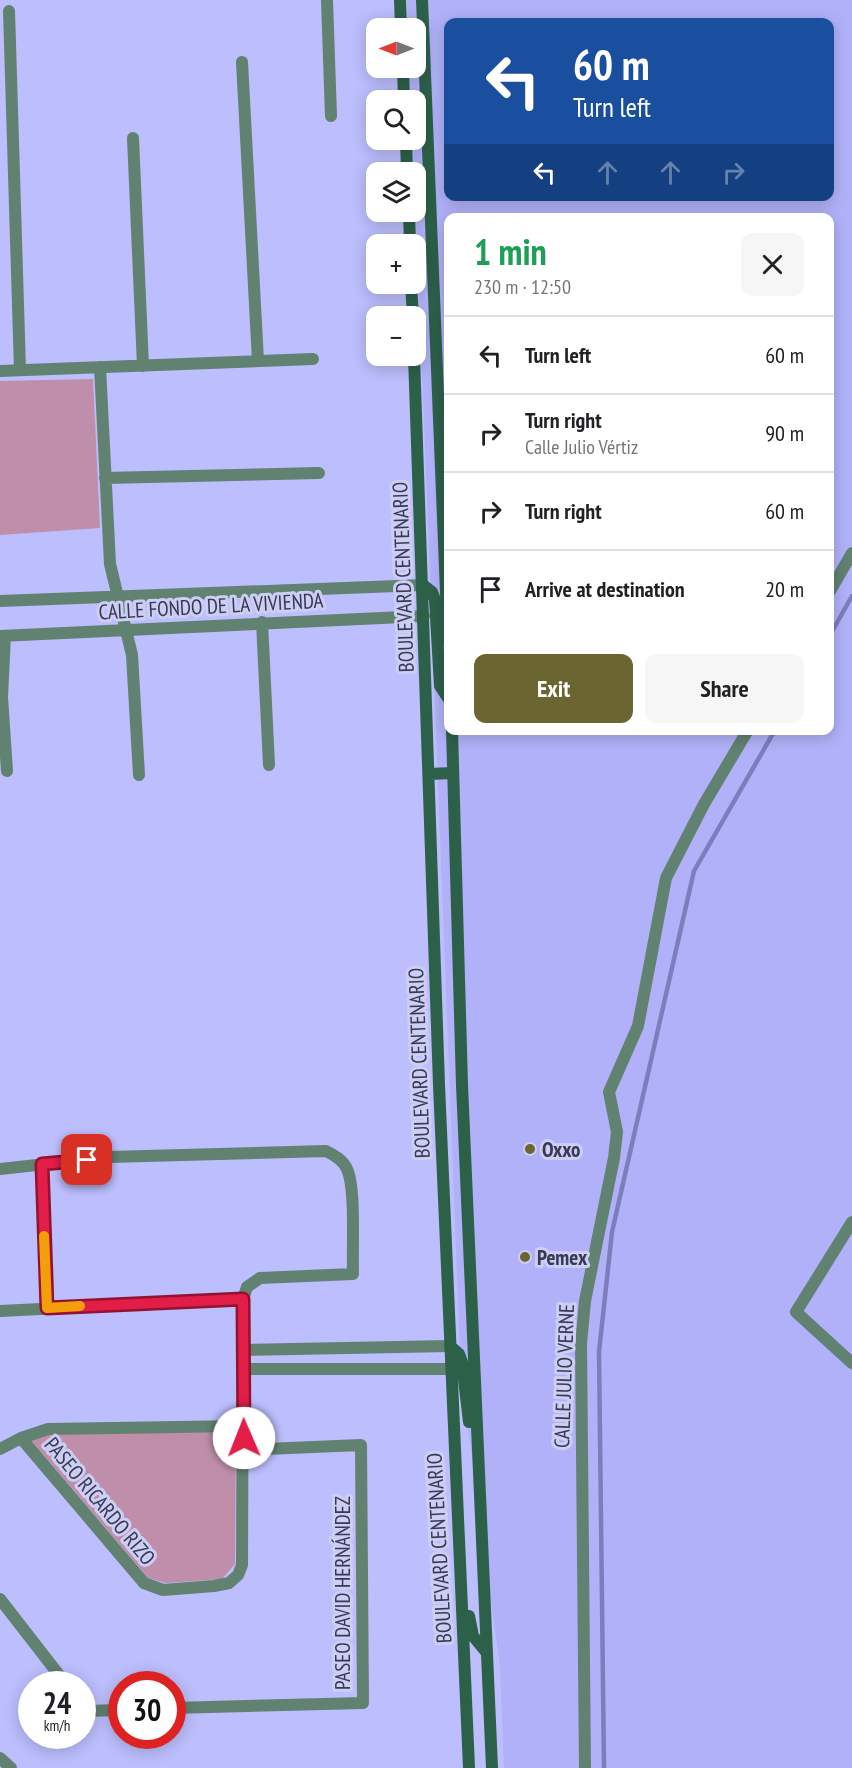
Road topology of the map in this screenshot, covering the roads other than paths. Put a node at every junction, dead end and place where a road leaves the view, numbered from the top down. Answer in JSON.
{"nodes":[{"id":1,"x":327,"y":0,"type":"edge"},
{"id":2,"x":400,"y":0,"type":"edge"},
{"id":3,"x":422,"y":0,"type":"edge"},
{"id":4,"x":9,"y":11,"type":"dead end"},
{"id":5,"x":401,"y":18,"type":"edge"},
{"id":6,"x":242,"y":62,"type":"dead end"},
{"id":7,"x":331,"y":116,"type":"dead end"},
{"id":8,"x":134,"y":138,"type":"dead end"},
{"id":9,"x":406,"y":150,"type":"edge"},
{"id":10,"x":429,"y":156,"type":"junction"},
{"id":11,"x":406,"y":157,"type":"junction"},
{"id":12,"x":406,"y":162,"type":"edge"},
{"id":13,"x":313,"y":359,"type":"dead end"},
{"id":14,"x":258,"y":361,"type":"junction"},
{"id":15,"x":143,"y":366,"type":"junction"},
{"id":16,"x":414,"y":366,"type":"edge"},
{"id":17,"x":100,"y":368,"type":"junction"},
{"id":18,"x":20,"y":370,"type":"junction"},
{"id":19,"x":0,"y":371,"type":"edge"},
{"id":20,"x":319,"y":473,"type":"dead end"},
{"id":21,"x":105,"y":478,"type":"junction"},
{"id":22,"x":444,"y":539,"type":"edge"},
{"id":23,"x":852,"y":553,"type":"edge"},
{"id":24,"x":834,"y":584,"type":"edge"},
{"id":25,"x":423,"y":585,"type":"junction"},
{"id":26,"x":118,"y":597,"type":"junction"},
{"id":27,"x":0,"y":602,"type":"edge"},
{"id":28,"x":424,"y":616,"type":"junction"},
{"id":29,"x":262,"y":622,"type":"junction"},
{"id":30,"x":125,"y":629,"type":"junction"},
{"id":31,"x":3,"y":636,"type":"edge"},
{"id":32,"x":444,"y":692,"type":"edge"},
{"id":33,"x":452,"y":735,"type":"edge"},
{"id":34,"x":745,"y":735,"type":"edge"},
{"id":35,"x":269,"y":765,"type":"dead end"},
{"id":36,"x":7,"y":771,"type":"dead end"},
{"id":37,"x":453,"y":773,"type":"junction"},
{"id":38,"x":429,"y":774,"type":"junction"},
{"id":39,"x":139,"y":775,"type":"dead end"},
{"id":40,"x":42,"y":1164,"type":"junction"},
{"id":41,"x":0,"y":1169,"type":"edge"},
{"id":42,"x":852,"y":1221,"type":"edge"},
{"id":43,"x":243,"y":1299,"type":"junction"},
{"id":44,"x":47,"y":1308,"type":"junction"},
{"id":45,"x":0,"y":1311,"type":"edge"},
{"id":46,"x":450,"y":1346,"type":"junction"},
{"id":47,"x":243,"y":1350,"type":"junction"},
{"id":48,"x":852,"y":1363,"type":"edge"},
{"id":49,"x":243,"y":1369,"type":"junction"},
{"id":50,"x":451,"y":1369,"type":"junction"},
{"id":51,"x":244,"y":1426,"type":"junction"},
{"id":52,"x":21,"y":1438,"type":"junction"},
{"id":53,"x":0,"y":1449,"type":"edge"},
{"id":54,"x":244,"y":1450,"type":"junction"},
{"id":55,"x":479,"y":1482,"type":"junction"},
{"id":56,"x":459,"y":1552,"type":"junction"},
{"id":57,"x":0,"y":1599,"type":"edge"},
{"id":58,"x":487,"y":1653,"type":"junction"},
{"id":59,"x":56,"y":1671,"type":"edge"},
{"id":60,"x":186,"y":1708,"type":"edge"},
{"id":61,"x":0,"y":1758,"type":"edge"},
{"id":62,"x":11,"y":1768,"type":"edge"},
{"id":63,"x":469,"y":1768,"type":"edge"},
{"id":64,"x":492,"y":1768,"type":"edge"},
{"id":65,"x":585,"y":1768,"type":"edge"}],
"edges":[{"from":1,"to":7,"type":"street"},
{"from":2,"to":5,"type":"main road"},
{"from":3,"to":10,"type":"main road","name":"BOULEVARD CENTENARIO"},
{"from":4,"to":18,"type":"street"},
{"from":6,"to":14,"type":"street"},
{"from":8,"to":15,"type":"street"},
{"from":9,"to":11,"type":"main road"},
{"from":10,"to":11,"type":"main road"},
{"from":10,"to":22,"type":"main road","name":"BOULEVARD CENTENARIO"},
{"from":11,"to":12,"type":"main road"},
{"from":13,"to":14,"type":"street"},
{"from":14,"to":15,"type":"street"},
{"from":15,"to":17,"type":"street"},
{"from":16,"to":25,"type":"main road","name":"BOULEVARD CENTENARIO"},
{"from":17,"to":18,"type":"street"},
{"from":17,"to":21,"type":"street"},
{"from":18,"to":19,"type":"street"},
{"from":20,"to":21,"type":"street"},
{"from":21,"to":26,"type":"street"},
{"from":23,"to":24,"type":"street"},
{"from":25,"to":26,"type":"street","name":"CALLE FONDO DE LA VIVIENDA"},
{"from":25,"to":28,"type":"main road","name":"BOULEVARD CENTENARIO"},
{"from":25,"to":32,"type":"main road"},
{"from":26,"to":27,"type":"street","name":"CALLE FONDO DE LA VIVIENDA"},
{"from":26,"to":30,"type":"street"},
{"from":28,"to":29,"type":"street","name":"CALLE FONDO DE LA VIVIENDA"},
{"from":28,"to":38,"type":"main road","name":"BOULEVARD CENTENARIO"},
{"from":29,"to":30,"type":"street","name":"CALLE FONDO DE LA VIVIENDA"},
{"from":29,"to":35,"type":"street"},
{"from":30,"to":31,"type":"street","name":"CALLE FONDO DE LA VIVIENDA"},
{"from":30,"to":39,"type":"street"},
{"from":31,"to":36,"type":"street"},
{"from":33,"to":37,"type":"main road","name":"BOULEVARD CENTENARIO"},
{"from":34,"to":65,"type":"street","name":"CALLE JULIO VERNE"},
{"from":37,"to":38,"type":"main road"},
{"from":37,"to":55,"type":"main road","name":"BOULEVARD CENTENARIO"},
{"from":38,"to":46,"type":"main road","name":"BOULEVARD CENTENARIO"},
{"from":40,"to":41,"type":"street"},
{"from":40,"to":43,"type":"street"},
{"from":40,"to":44,"type":"street"},
{"from":42,"to":48,"type":"street"},
{"from":43,"to":44,"type":"street"},
{"from":43,"to":47,"type":"street"},
{"from":44,"to":45,"type":"street"},
{"from":46,"to":47,"type":"street"},
{"from":46,"to":50,"type":"main road","name":"BOULEVARD CENTENARIO"},
{"from":46,"to":55,"type":"main road"},
{"from":47,"to":49,"type":"street"},
{"from":49,"to":50,"type":"street"},
{"from":49,"to":51,"type":"street"},
{"from":50,"to":56,"type":"main road","name":"BOULEVARD CENTENARIO"},
{"from":51,"to":52,"type":"street"},
{"from":51,"to":54,"type":"street"},
{"from":52,"to":53,"type":"street"},
{"from":52,"to":54,"type":"street","name":"PASEO RICARDO RIZO"},
{"from":54,"to":60,"type":"street","name":"PASEO DAVID HERNÁNDEZ"},
{"from":55,"to":58,"type":"main road","name":"BOULEVARD CENTENARIO"},
{"from":56,"to":58,"type":"main road"},
{"from":56,"to":63,"type":"main road","name":"BOULEVARD CENTENARIO"},
{"from":57,"to":59,"type":"street"},
{"from":58,"to":64,"type":"main road","name":"BOULEVARD CENTENARIO"},
{"from":61,"to":62,"type":"street"}]}
